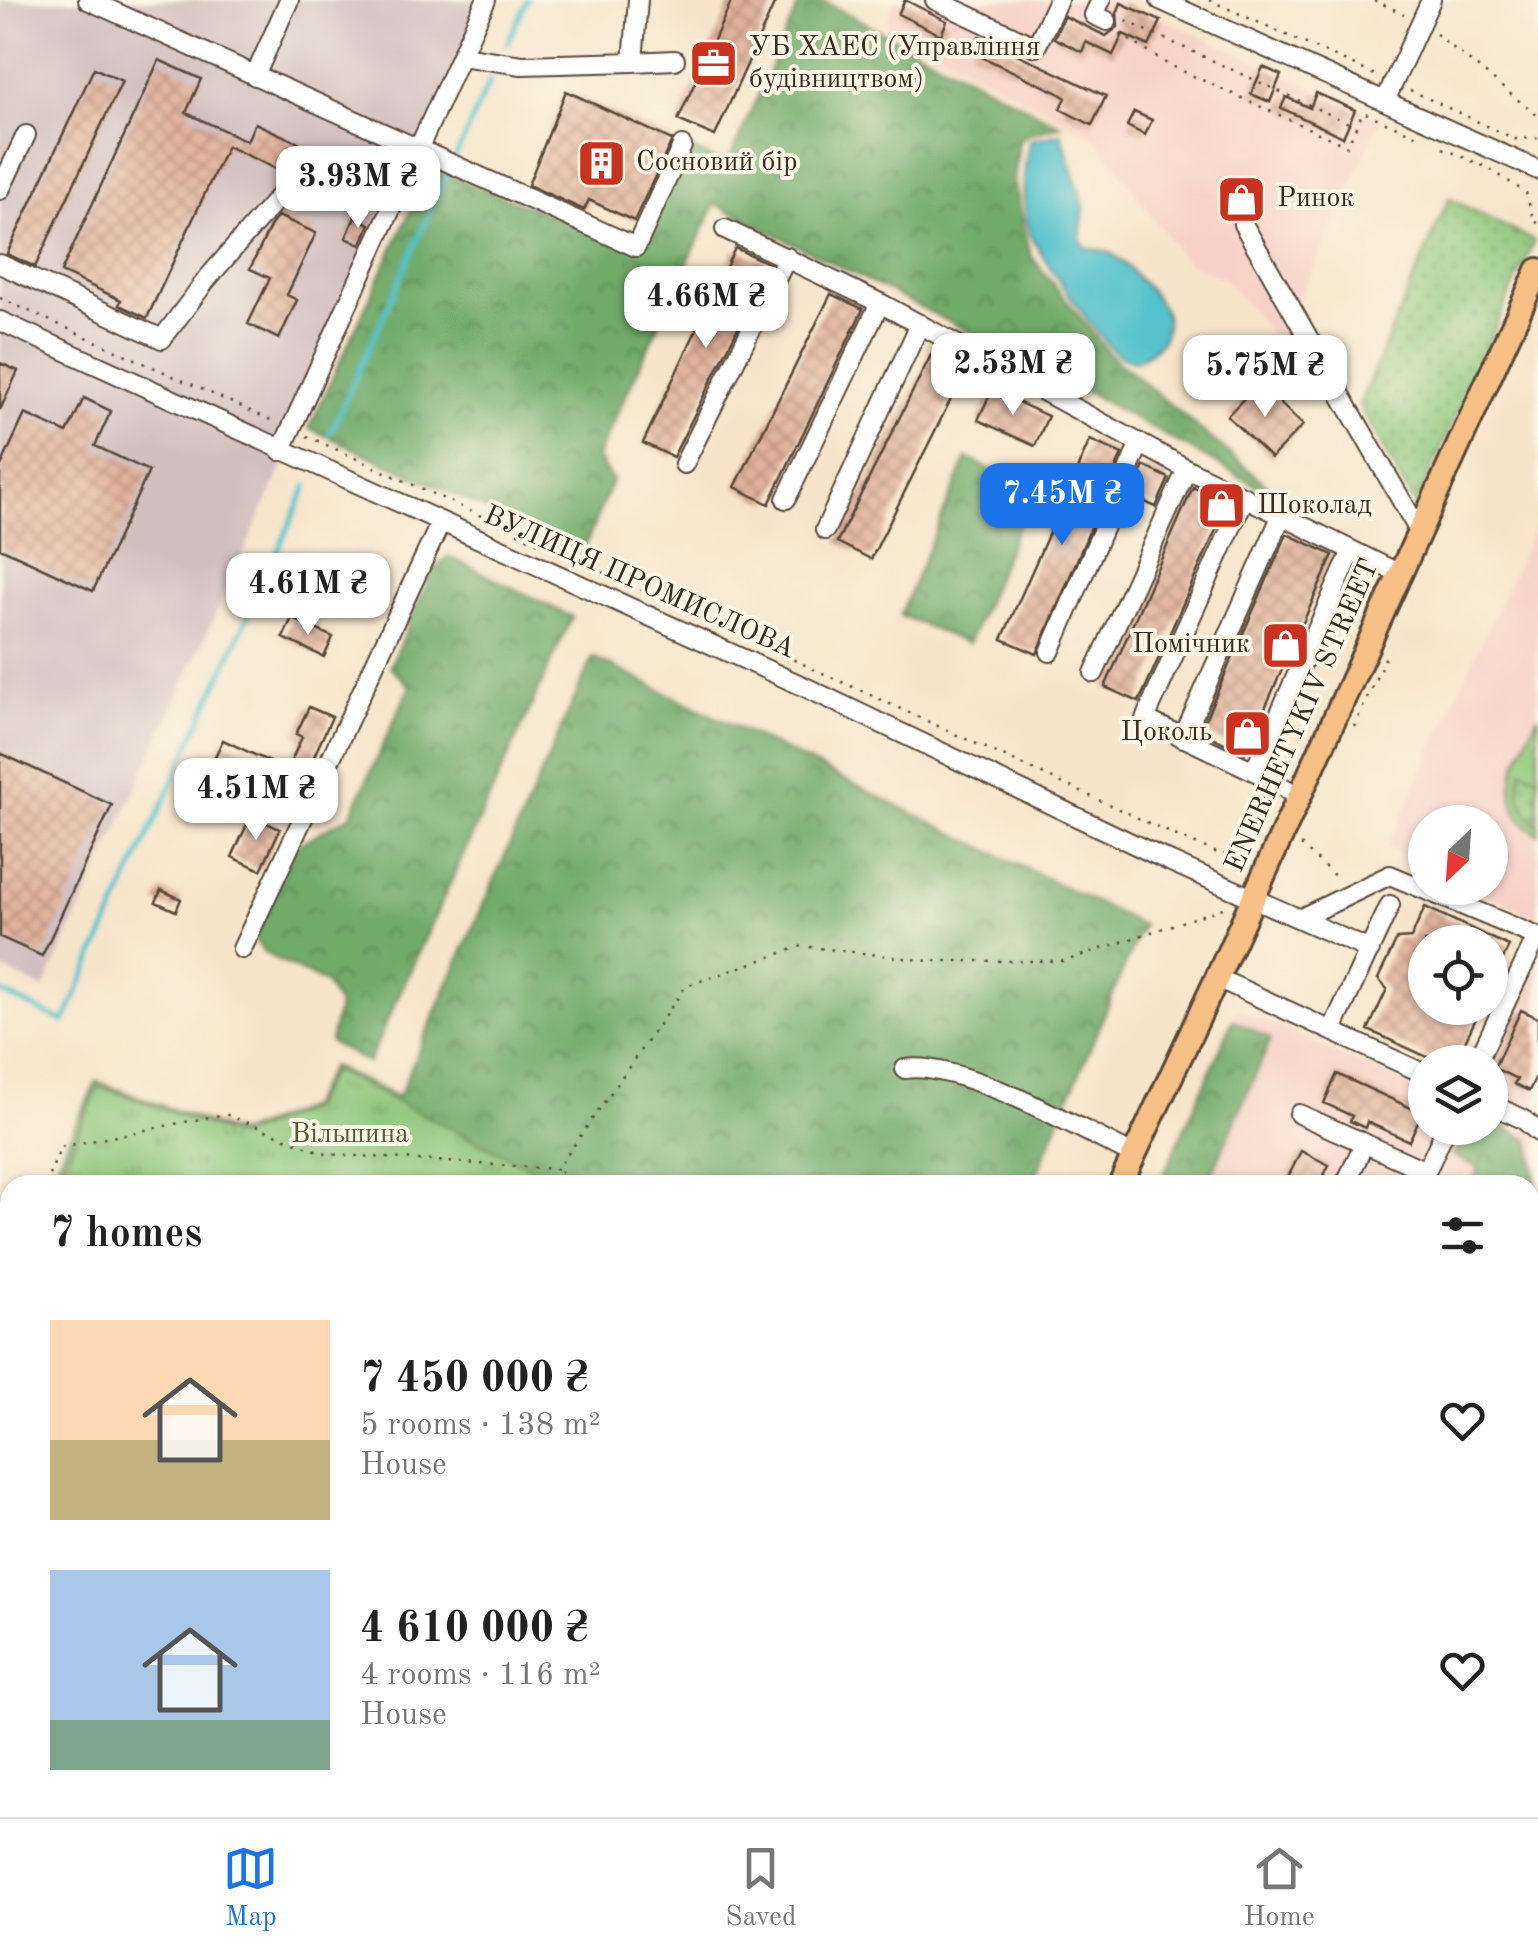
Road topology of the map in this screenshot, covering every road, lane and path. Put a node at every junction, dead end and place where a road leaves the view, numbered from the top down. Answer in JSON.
{"nodes":[{"id":1,"x":88,"y":0,"type":"edge"},
{"id":2,"x":289,"y":0,"type":"edge"},
{"id":3,"x":486,"y":0,"type":"edge"},
{"id":4,"x":638,"y":0,"type":"edge"},
{"id":5,"x":935,"y":0,"type":"edge"},
{"id":6,"x":1058,"y":0,"type":"edge"},
{"id":7,"x":1160,"y":0,"type":"edge"},
{"id":8,"x":1208,"y":0,"type":"edge"},
{"id":9,"x":1374,"y":0,"type":"edge"},
{"id":10,"x":1431,"y":0,"type":"edge"},
{"id":11,"x":1099,"y":14,"type":"edge"},
{"id":12,"x":1421,"y":22,"type":"junction"},
{"id":13,"x":462,"y":56,"type":"junction"},
{"id":14,"x":675,"y":60,"type":"dead end"},
{"id":15,"x":633,"y":62,"type":"junction"},
{"id":16,"x":255,"y":76,"type":"junction"},
{"id":17,"x":1392,"y":82,"type":"junction"},
{"id":18,"x":1384,"y":101,"type":"junction"},
{"id":19,"x":1538,"y":116,"type":"edge"},
{"id":20,"x":1356,"y":127,"type":"junction"},
{"id":21,"x":26,"y":135,"type":"dead end"},
{"id":22,"x":1422,"y":138,"type":"dead end"},
{"id":23,"x":1538,"y":138,"type":"edge"},
{"id":24,"x":1437,"y":144,"type":"dead end"},
{"id":25,"x":682,"y":146,"type":"dead end"},
{"id":26,"x":419,"y":152,"type":"junction"},
{"id":27,"x":1538,"y":170,"type":"edge"},
{"id":28,"x":0,"y":190,"type":"edge"},
{"id":29,"x":282,"y":194,"type":"dead end"},
{"id":30,"x":1538,"y":223,"type":"edge"},
{"id":31,"x":1243,"y":224,"type":"dead end"},
{"id":32,"x":724,"y":229,"type":"dead end"},
{"id":33,"x":787,"y":257,"type":"junction"},
{"id":34,"x":0,"y":264,"type":"edge"},
{"id":35,"x":1538,"y":270,"type":"edge"},
{"id":36,"x":0,"y":298,"type":"edge"},
{"id":37,"x":880,"y":303,"type":"junction"},
{"id":38,"x":0,"y":321,"type":"edge"},
{"id":39,"x":920,"y":324,"type":"junction"},
{"id":40,"x":291,"y":429,"type":"junction"},
{"id":41,"x":1140,"y":442,"type":"junction"},
{"id":42,"x":282,"y":451,"type":"junction"},
{"id":43,"x":684,"y":464,"type":"dead end"},
{"id":44,"x":1187,"y":469,"type":"junction"},
{"id":45,"x":1245,"y":497,"type":"junction"},
{"id":46,"x":786,"y":499,"type":"dead end"},
{"id":47,"x":1281,"y":517,"type":"junction"},
{"id":48,"x":440,"y":524,"type":"junction"},
{"id":49,"x":825,"y":530,"type":"dead end"},
{"id":50,"x":1420,"y":531,"type":"junction"},
{"id":51,"x":1352,"y":551,"type":"junction"},
{"id":52,"x":1400,"y":574,"type":"junction"},
{"id":53,"x":1050,"y":652,"type":"dead end"},
{"id":54,"x":1094,"y":673,"type":"dead end"},
{"id":55,"x":1184,"y":738,"type":"junction"},
{"id":56,"x":1254,"y":770,"type":"junction"},
{"id":57,"x":1299,"y":796,"type":"junction"},
{"id":58,"x":1300,"y":844,"type":"dead end"},
{"id":59,"x":1350,"y":892,"type":"junction"},
{"id":60,"x":1254,"y":898,"type":"junction"},
{"id":61,"x":1390,"y":905,"type":"dead end"},
{"id":62,"x":1301,"y":918,"type":"junction"},
{"id":63,"x":1538,"y":937,"type":"edge"},
{"id":64,"x":242,"y":948,"type":"dead end"},
{"id":65,"x":1370,"y":950,"type":"junction"},
{"id":66,"x":1217,"y":978,"type":"junction"},
{"id":67,"x":1332,"y":1030,"type":"junction"},
{"id":68,"x":1484,"y":1045,"type":"edge"},
{"id":69,"x":1408,"y":1066,"type":"edge"},
{"id":70,"x":904,"y":1069,"type":"dead end"},
{"id":71,"x":1508,"y":1112,"type":"edge"},
{"id":72,"x":1299,"y":1114,"type":"dead end"},
{"id":73,"x":1538,"y":1132,"type":"edge"},
{"id":74,"x":1364,"y":1144,"type":"junction"},
{"id":75,"x":1438,"y":1145,"type":"edge"},
{"id":76,"x":1134,"y":1155,"type":"junction"},
{"id":77,"x":557,"y":1170,"type":"junction"},
{"id":78,"x":49,"y":1175,"type":"edge"},
{"id":79,"x":566,"y":1175,"type":"edge"},
{"id":80,"x":1125,"y":1175,"type":"edge"},
{"id":81,"x":1350,"y":1175,"type":"edge"},
{"id":82,"x":1418,"y":1175,"type":"edge"},
{"id":83,"x":1424,"y":1175,"type":"edge"}],
"edges":[{"from":1,"to":16,"type":"street"},
{"from":2,"to":16,"type":"street"},
{"from":3,"to":13,"type":"street"},
{"from":4,"to":15,"type":"street"},
{"from":5,"to":6,"type":"street"},
{"from":7,"to":18,"type":"street"},
{"from":8,"to":17,"type":"path"},
{"from":9,"to":12,"type":"path"},
{"from":10,"to":12,"type":"street"},
{"from":11,"to":20,"type":"path"},
{"from":11,"to":20,"type":"path"},
{"from":12,"to":17,"type":"street"},
{"from":12,"to":19,"type":"path"},
{"from":13,"to":15,"type":"street"},
{"from":13,"to":26,"type":"street"},
{"from":14,"to":15,"type":"street"},
{"from":16,"to":26,"type":"street"},
{"from":17,"to":18,"type":"street"},
{"from":17,"to":23,"type":"path"},
{"from":18,"to":27,"type":"street"},
{"from":20,"to":22,"type":"path"},
{"from":21,"to":28,"type":"street"},
{"from":24,"to":30,"type":"path"},
{"from":25,"to":26,"type":"street"},
{"from":26,"to":40,"type":"street"},
{"from":29,"to":34,"type":"street"},
{"from":31,"to":50,"type":"street"},
{"from":32,"to":33,"type":"street"},
{"from":33,"to":37,"type":"street"},
{"from":33,"to":43,"type":"street"},
{"from":35,"to":50,"type":"main road","name":"ENERHETYKIV STREET"},
{"from":36,"to":40,"type":"path"},
{"from":37,"to":39,"type":"street"},
{"from":37,"to":46,"type":"street"},
{"from":38,"to":42,"type":"street","name":"ВУЛИЦЯ ПРОМИСЛОВА"},
{"from":39,"to":41,"type":"street"},
{"from":39,"to":49,"type":"street"},
{"from":40,"to":42,"type":"street"},
{"from":40,"to":56,"type":"path"},
{"from":41,"to":44,"type":"street"},
{"from":41,"to":53,"type":"street"},
{"from":42,"to":48,"type":"street","name":"ВУЛИЦЯ ПРОМИСЛОВА"},
{"from":44,"to":45,"type":"street"},
{"from":44,"to":54,"type":"street"},
{"from":45,"to":47,"type":"street"},
{"from":45,"to":55,"type":"street"},
{"from":47,"to":51,"type":"street"},
{"from":47,"to":55,"type":"street"},
{"from":48,"to":60,"type":"street","name":"ВУЛИЦЯ ПРОМИСЛОВА"},
{"from":48,"to":64,"type":"street"},
{"from":50,"to":52,"type":"main road","name":"ENERHETYKIV STREET"},
{"from":51,"to":52,"type":"street"},
{"from":51,"to":56,"type":"street"},
{"from":52,"to":57,"type":"main road","name":"ENERHETYKIV STREET"},
{"from":55,"to":56,"type":"street"},
{"from":56,"to":57,"type":"street"},
{"from":57,"to":60,"type":"main road","name":"ENERHETYKIV STREET"},
{"from":58,"to":59,"type":"path"},
{"from":59,"to":62,"type":"street"},
{"from":59,"to":63,"type":"street"},
{"from":60,"to":62,"type":"street","name":"ВУЛИЦЯ ПРОМИСЛОВА"},
{"from":60,"to":66,"type":"main road","name":"ENERHETYKIV STREET"},
{"from":60,"to":77,"type":"path"},
{"from":61,"to":65,"type":"street"},
{"from":62,"to":65,"type":"street","name":"ВУЛИЦЯ ПРОМИСЛОВА"},
{"from":63,"to":68,"type":"street"},
{"from":65,"to":67,"type":"street"},
{"from":66,"to":67,"type":"street"},
{"from":66,"to":76,"type":"main road","name":"ENERHETYKIV STREET"},
{"from":67,"to":69,"type":"street"},
{"from":70,"to":76,"type":"street"},
{"from":71,"to":73,"type":"street"},
{"from":72,"to":74,"type":"street"},
{"from":74,"to":81,"type":"street"},
{"from":74,"to":82,"type":"street"},
{"from":75,"to":83,"type":"street"},
{"from":76,"to":80,"type":"main road","name":"ENERHETYKIV STREET"},
{"from":77,"to":78,"type":"path"},
{"from":77,"to":79,"type":"path"}]}
